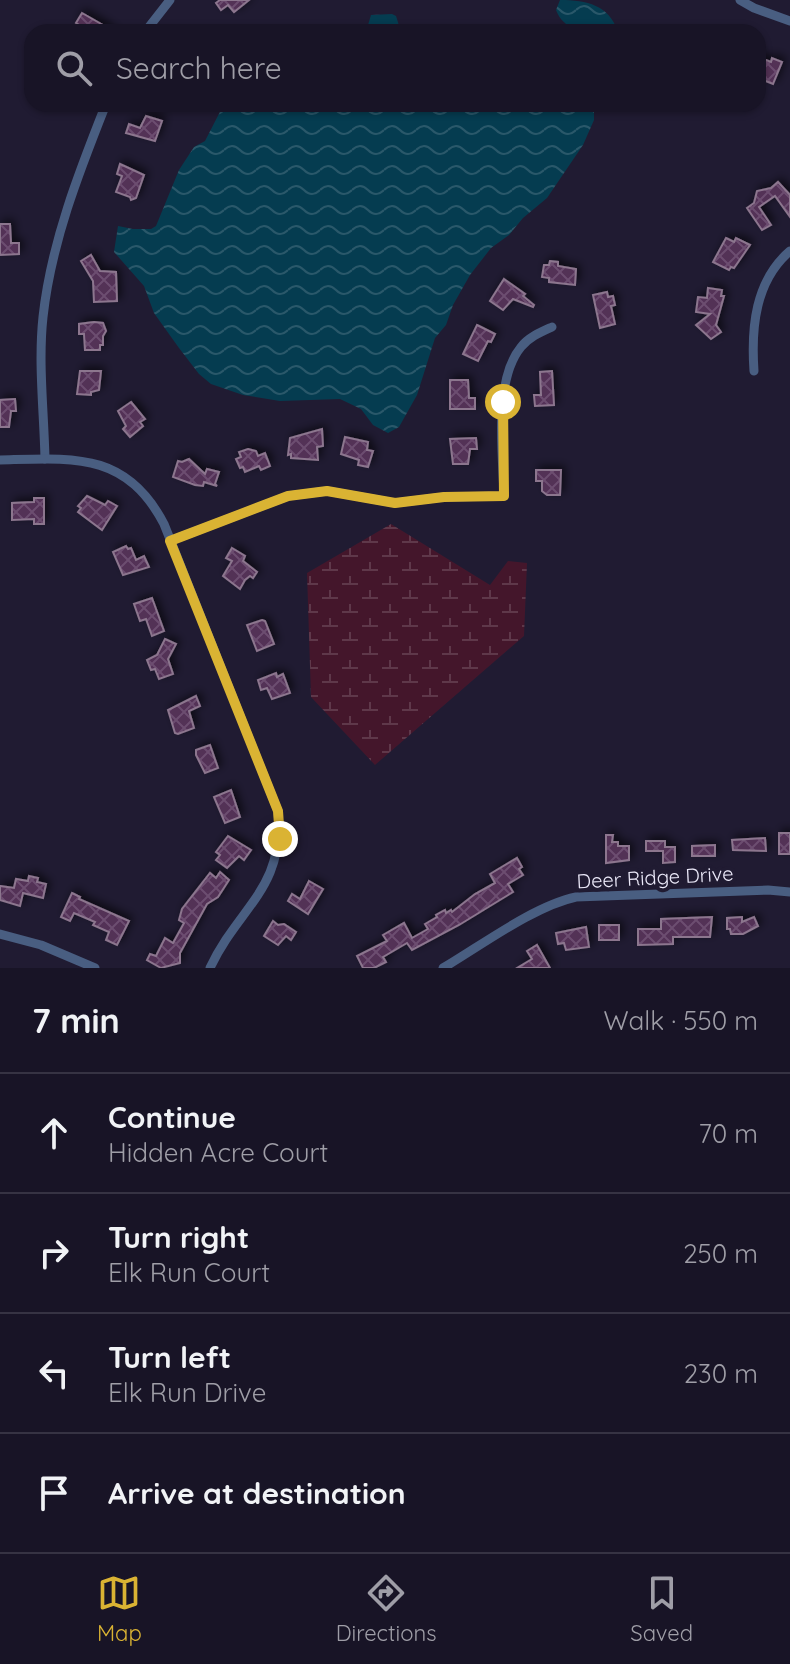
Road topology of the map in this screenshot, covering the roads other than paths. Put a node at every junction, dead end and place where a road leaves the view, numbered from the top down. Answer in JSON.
{"nodes":[{"id":1,"x":170,"y":0,"type":"edge"},
{"id":2,"x":740,"y":0,"type":"edge"},
{"id":3,"x":790,"y":21,"type":"edge"},
{"id":4,"x":151,"y":24,"type":"edge"},
{"id":5,"x":103,"y":112,"type":"edge"},
{"id":6,"x":790,"y":251,"type":"edge"},
{"id":7,"x":552,"y":327,"type":"dead end"},
{"id":8,"x":754,"y":371,"type":"dead end"},
{"id":9,"x":45,"y":459,"type":"junction"},
{"id":10,"x":0,"y":460,"type":"edge"},
{"id":11,"x":170,"y":541,"type":"junction"},
{"id":12,"x":790,"y":892,"type":"edge"},
{"id":13,"x":0,"y":934,"type":"edge"},
{"id":14,"x":95,"y":968,"type":"edge"},
{"id":15,"x":210,"y":968,"type":"edge"},
{"id":16,"x":443,"y":968,"type":"edge"}],
"edges":[{"from":1,"to":4,"type":"street"},
{"from":2,"to":3,"type":"street"},
{"from":5,"to":9,"type":"street"},
{"from":6,"to":8,"type":"street"},
{"from":7,"to":11,"type":"street"},
{"from":9,"to":10,"type":"street"},
{"from":9,"to":11,"type":"street"},
{"from":11,"to":15,"type":"street"},
{"from":12,"to":16,"type":"street","name":"Deer Ridge Drive"},
{"from":13,"to":14,"type":"street"}]}
